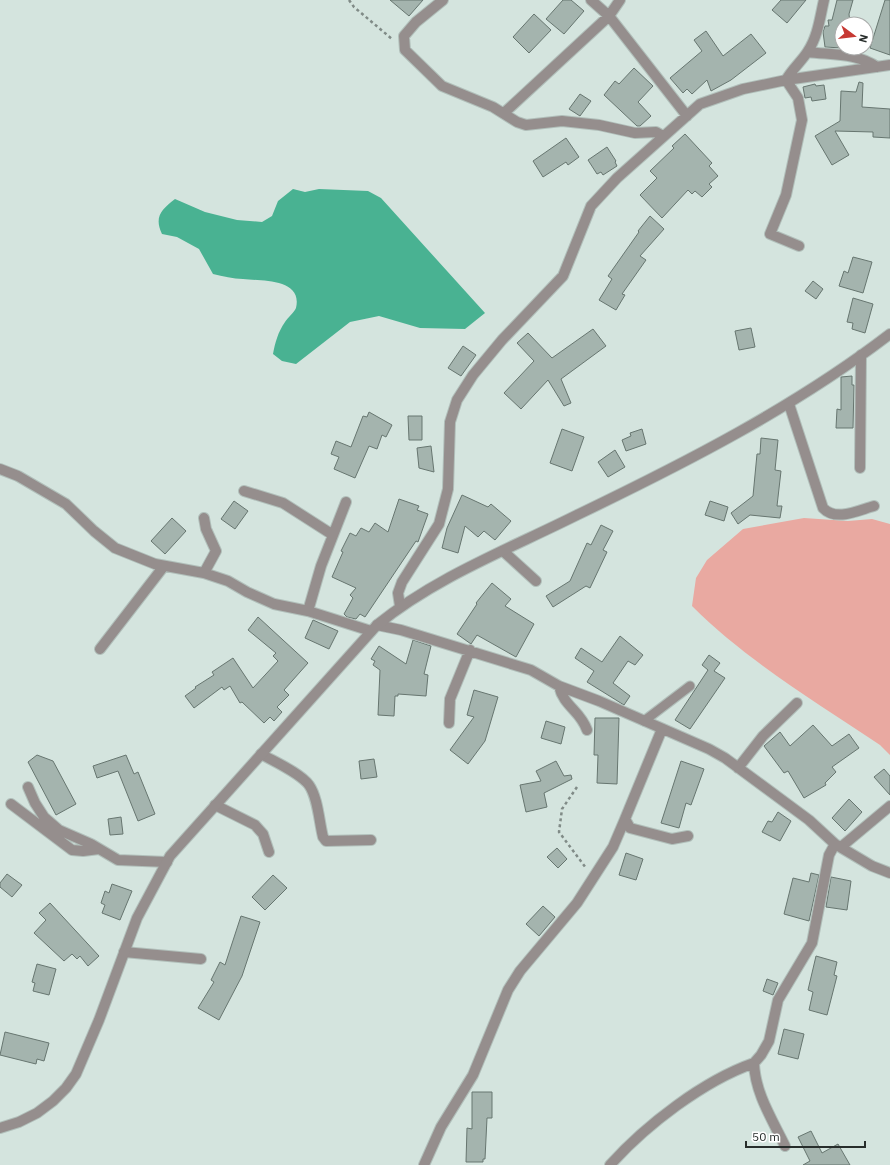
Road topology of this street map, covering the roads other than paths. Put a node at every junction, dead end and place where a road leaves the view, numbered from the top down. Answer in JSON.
{"nodes":[{"id":1,"x":443,"y":0,"type":"edge"},
{"id":2,"x":591,"y":0,"type":"edge"},
{"id":3,"x":620,"y":0,"type":"edge"},
{"id":4,"x":824,"y":0,"type":"edge"},
{"id":5,"x":609,"y":16,"type":"junction"},
{"id":6,"x":808,"y":52,"type":"junction"},
{"id":7,"x":890,"y":65,"type":"edge"},
{"id":8,"x":877,"y":67,"type":"junction"},
{"id":9,"x":786,"y":80,"type":"junction"},
{"id":10,"x":504,"y":113,"type":"junction"},
{"id":11,"x":687,"y":116,"type":"junction"},
{"id":12,"x":663,"y":136,"type":"junction"},
{"id":13,"x":799,"y":246,"type":"dead end"},
{"id":14,"x":890,"y":334,"type":"edge"},
{"id":15,"x":861,"y":355,"type":"junction"},
{"id":16,"x":789,"y":404,"type":"junction"},
{"id":17,"x":860,"y":468,"type":"dead end"},
{"id":18,"x":0,"y":469,"type":"edge"},
{"id":19,"x":244,"y":491,"type":"dead end"},
{"id":20,"x":346,"y":502,"type":"dead end"},
{"id":21,"x":874,"y":506,"type":"dead end"},
{"id":22,"x":204,"y":518,"type":"dead end"},
{"id":23,"x":333,"y":535,"type":"junction"},
{"id":24,"x":504,"y":551,"type":"junction"},
{"id":25,"x":164,"y":566,"type":"junction"},
{"id":26,"x":204,"y":573,"type":"junction"},
{"id":27,"x":536,"y":581,"type":"dead end"},
{"id":28,"x":400,"y":606,"type":"junction"},
{"id":29,"x":308,"y":611,"type":"junction"},
{"id":30,"x":374,"y":628,"type":"junction"},
{"id":31,"x":100,"y":649,"type":"dead end"},
{"id":32,"x":470,"y":650,"type":"junction"},
{"id":33,"x":559,"y":686,"type":"junction"},
{"id":34,"x":690,"y":686,"type":"dead end"},
{"id":35,"x":797,"y":703,"type":"dead end"},
{"id":36,"x":644,"y":721,"type":"junction"},
{"id":37,"x":449,"y":723,"type":"dead end"},
{"id":38,"x":662,"y":729,"type":"junction"},
{"id":39,"x":587,"y":730,"type":"dead end"},
{"id":40,"x":261,"y":754,"type":"junction"},
{"id":41,"x":738,"y":768,"type":"junction"},
{"id":42,"x":28,"y":787,"type":"dead end"},
{"id":43,"x":11,"y":804,"type":"dead end"},
{"id":44,"x":215,"y":804,"type":"junction"},
{"id":45,"x":890,"y":806,"type":"edge"},
{"id":46,"x":626,"y":819,"type":"junction"},
{"id":47,"x":688,"y":836,"type":"dead end"},
{"id":48,"x":371,"y":840,"type":"dead end"},
{"id":49,"x":838,"y":846,"type":"junction"},
{"id":50,"x":99,"y":849,"type":"junction"},
{"id":51,"x":269,"y":852,"type":"dead end"},
{"id":52,"x":167,"y":862,"type":"junction"},
{"id":53,"x":890,"y":873,"type":"edge"},
{"id":54,"x":124,"y":952,"type":"junction"},
{"id":55,"x":201,"y":959,"type":"dead end"},
{"id":56,"x":754,"y":1063,"type":"junction"},
{"id":57,"x":0,"y":1128,"type":"edge"},
{"id":58,"x":785,"y":1146,"type":"dead end"},
{"id":59,"x":424,"y":1165,"type":"edge"},
{"id":60,"x":610,"y":1165,"type":"edge"}],
"edges":[{"from":1,"to":10,"type":"street"},
{"from":2,"to":5,"type":"street"},
{"from":3,"to":5,"type":"street"},
{"from":4,"to":6,"type":"street"},
{"from":5,"to":10,"type":"street"},
{"from":5,"to":11,"type":"street"},
{"from":6,"to":8,"type":"street"},
{"from":6,"to":9,"type":"street"},
{"from":7,"to":8,"type":"street"},
{"from":8,"to":9,"type":"street"},
{"from":9,"to":11,"type":"street"},
{"from":9,"to":13,"type":"street"},
{"from":10,"to":12,"type":"street"},
{"from":11,"to":12,"type":"street"},
{"from":12,"to":28,"type":"street"},
{"from":14,"to":15,"type":"street"},
{"from":15,"to":16,"type":"street"},
{"from":15,"to":17,"type":"street"},
{"from":16,"to":21,"type":"street"},
{"from":16,"to":24,"type":"street"},
{"from":18,"to":25,"type":"street"},
{"from":19,"to":23,"type":"street"},
{"from":20,"to":23,"type":"street"},
{"from":22,"to":26,"type":"street"},
{"from":23,"to":29,"type":"street"},
{"from":24,"to":27,"type":"street"},
{"from":24,"to":28,"type":"street"},
{"from":25,"to":26,"type":"street"},
{"from":25,"to":31,"type":"street"},
{"from":26,"to":29,"type":"street"},
{"from":28,"to":30,"type":"street"},
{"from":29,"to":30,"type":"street"},
{"from":30,"to":32,"type":"street"},
{"from":30,"to":40,"type":"street"},
{"from":32,"to":33,"type":"street"},
{"from":32,"to":37,"type":"street"},
{"from":33,"to":36,"type":"street"},
{"from":33,"to":39,"type":"street"},
{"from":34,"to":36,"type":"lane"},
{"from":35,"to":41,"type":"street"},
{"from":36,"to":38,"type":"street"},
{"from":38,"to":41,"type":"street"},
{"from":38,"to":46,"type":"street"},
{"from":40,"to":44,"type":"street"},
{"from":40,"to":48,"type":"street"},
{"from":41,"to":49,"type":"street"},
{"from":42,"to":50,"type":"street"},
{"from":43,"to":50,"type":"street"},
{"from":44,"to":51,"type":"street"},
{"from":44,"to":52,"type":"street"},
{"from":45,"to":49,"type":"street"},
{"from":46,"to":47,"type":"street"},
{"from":46,"to":59,"type":"street"},
{"from":49,"to":53,"type":"street"},
{"from":49,"to":56,"type":"street"},
{"from":50,"to":52,"type":"street"},
{"from":52,"to":54,"type":"street"},
{"from":54,"to":55,"type":"street"},
{"from":54,"to":57,"type":"street"},
{"from":56,"to":58,"type":"street"},
{"from":56,"to":60,"type":"street"}]}
